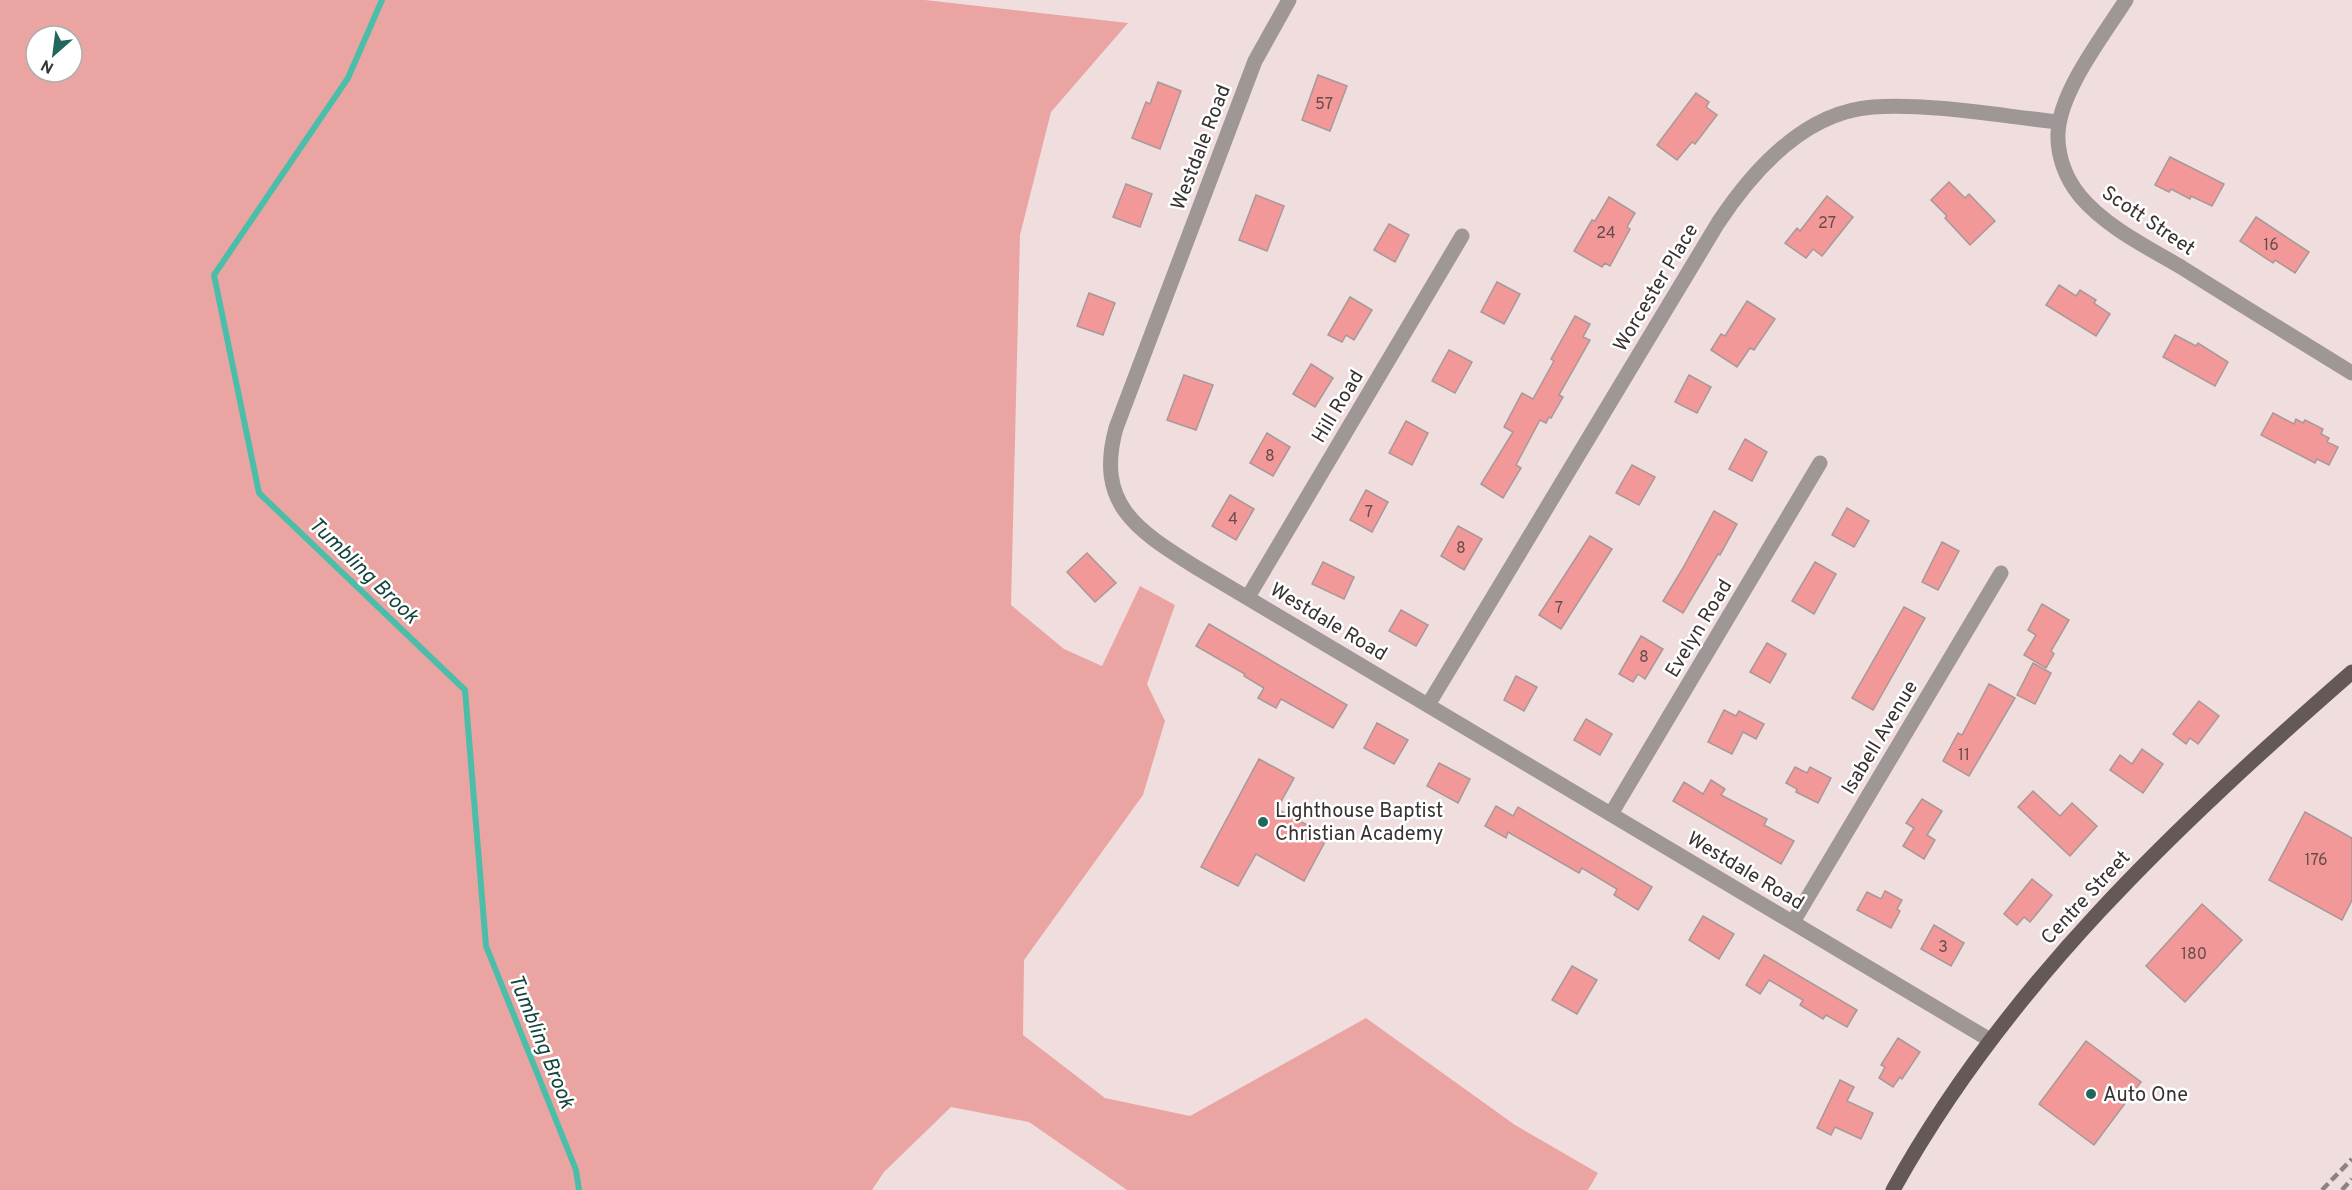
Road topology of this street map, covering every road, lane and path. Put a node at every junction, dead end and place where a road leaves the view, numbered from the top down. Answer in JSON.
{"nodes":[{"id":1,"x":1289,"y":0,"type":"edge"},
{"id":2,"x":2126,"y":0,"type":"edge"},
{"id":3,"x":2059,"y":122,"type":"junction"},
{"id":4,"x":1462,"y":236,"type":"dead end"},
{"id":5,"x":2352,"y":373,"type":"edge"},
{"id":6,"x":1820,"y":463,"type":"dead end"},
{"id":7,"x":2001,"y":573,"type":"dead end"},
{"id":8,"x":1248,"y":597,"type":"junction"},
{"id":9,"x":2352,"y":672,"type":"edge"},
{"id":10,"x":1428,"y":705,"type":"junction"},
{"id":11,"x":1611,"y":814,"type":"junction"},
{"id":12,"x":1793,"y":922,"type":"junction"},
{"id":13,"x":1990,"y":1040,"type":"junction"},
{"id":14,"x":1893,"y":1190,"type":"edge"}],
"edges":[{"from":1,"to":8,"type":"street","name":"Westdale Road"},
{"from":2,"to":3,"type":"street","name":"Scott Street"},
{"from":3,"to":5,"type":"street","name":"Scott Street"},
{"from":3,"to":10,"type":"street","name":"Worcester Place"},
{"from":4,"to":8,"type":"street","name":"Hill Road"},
{"from":6,"to":11,"type":"street","name":"Evelyn Road"},
{"from":7,"to":12,"type":"street","name":"Isabell Avenue"},
{"from":8,"to":10,"type":"street","name":"Westdale Road"},
{"from":9,"to":13,"type":"main road","name":"Centre Street"},
{"from":10,"to":11,"type":"street","name":"Westdale Road"},
{"from":11,"to":12,"type":"street","name":"Westdale Road"},
{"from":12,"to":13,"type":"street","name":"Westdale Road"},
{"from":13,"to":14,"type":"main road","name":"Centre Street"}]}
